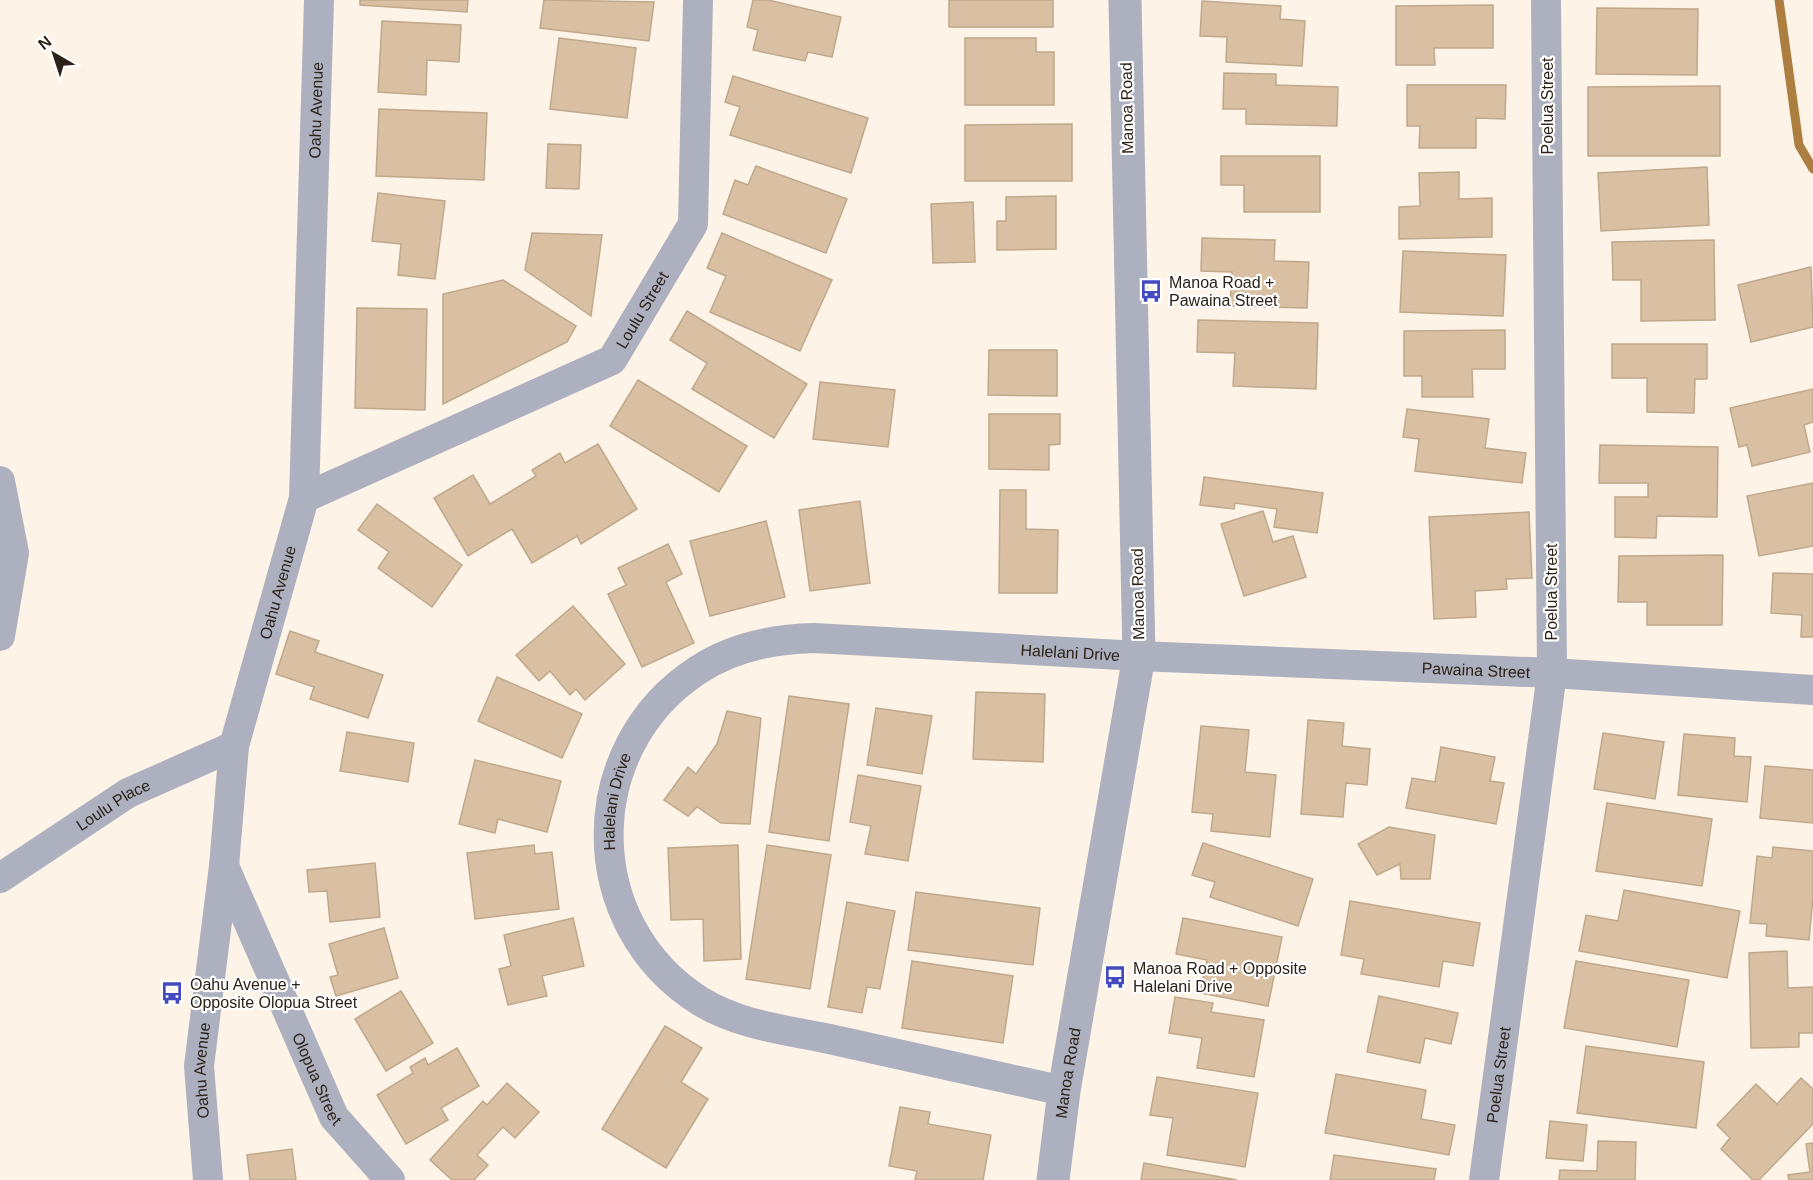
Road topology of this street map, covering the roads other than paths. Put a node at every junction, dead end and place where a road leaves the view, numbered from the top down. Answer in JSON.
{"nodes":[{"id":1,"x":319,"y":0,"type":"edge"},
{"id":2,"x":698,"y":0,"type":"edge"},
{"id":3,"x":1125,"y":0,"type":"edge"},
{"id":4,"x":1546,"y":0,"type":"edge"},
{"id":5,"x":0,"y":481,"type":"edge"},
{"id":6,"x":304,"y":498,"type":"junction"},
{"id":7,"x":0,"y":636,"type":"edge"},
{"id":8,"x":1139,"y":656,"type":"junction"},
{"id":9,"x":1552,"y":673,"type":"junction"},
{"id":10,"x":1813,"y":690,"type":"edge"},
{"id":11,"x":234,"y":746,"type":"junction"},
{"id":12,"x":224,"y":866,"type":"junction"},
{"id":13,"x":0,"y":878,"type":"edge"},
{"id":14,"x":1064,"y":1091,"type":"junction"},
{"id":15,"x":208,"y":1180,"type":"edge"},
{"id":16,"x":390,"y":1180,"type":"edge"},
{"id":17,"x":1053,"y":1180,"type":"edge"},
{"id":18,"x":1484,"y":1180,"type":"edge"}],
"edges":[{"from":1,"to":6,"type":"street","name":"Oahu Avenue"},
{"from":2,"to":6,"type":"street","name":"Loulu Street"},
{"from":3,"to":8,"type":"street","name":"Manoa Road"},
{"from":4,"to":9,"type":"street","name":"Poelua Street"},
{"from":5,"to":7,"type":"street"},
{"from":6,"to":11,"type":"street","name":"Oahu Avenue"},
{"from":8,"to":9,"type":"street","name":"Pawaina Street"},
{"from":8,"to":14,"type":"street","name":"Manoa Road"},
{"from":8,"to":14,"type":"street","name":"Halelani Drive"},
{"from":9,"to":10,"type":"street","name":"Pawaina Street"},
{"from":9,"to":18,"type":"street","name":"Poelua Street"},
{"from":11,"to":12,"type":"street","name":"Oahu Avenue"},
{"from":11,"to":13,"type":"street","name":"Loulu Place"},
{"from":12,"to":15,"type":"street","name":"Oahu Avenue"},
{"from":12,"to":16,"type":"street","name":"Olopua Street"},
{"from":14,"to":17,"type":"street","name":"Manoa Road"}]}
